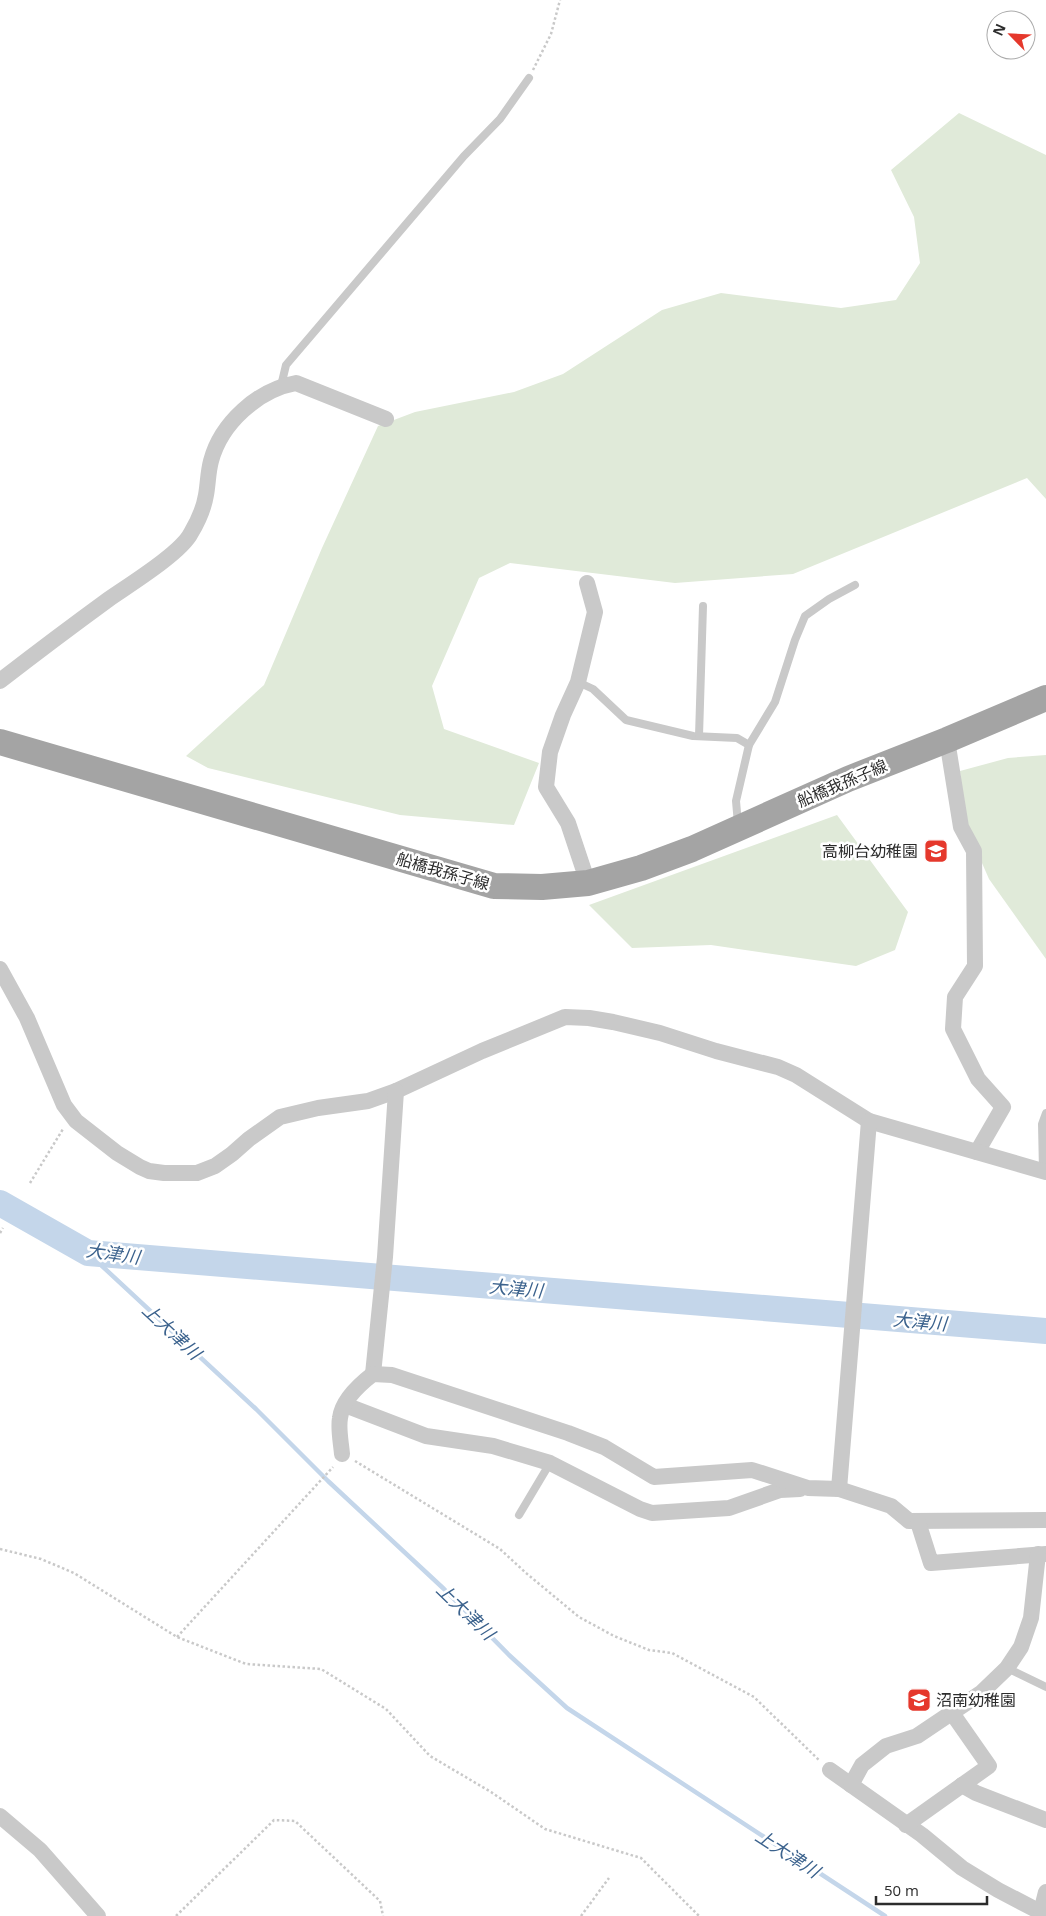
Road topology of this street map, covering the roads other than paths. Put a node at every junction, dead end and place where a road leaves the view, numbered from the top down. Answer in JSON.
{"nodes":[{"id":1,"x":529,"y":78,"type":"road end"},
{"id":2,"x":281,"y":386,"type":"junction"},
{"id":3,"x":386,"y":419,"type":"dead end"},
{"id":4,"x":587,"y":583,"type":"dead end"},
{"id":5,"x":855,"y":585,"type":"dead end"},
{"id":6,"x":703,"y":606,"type":"dead end"},
{"id":7,"x":0,"y":681,"type":"edge"},
{"id":8,"x":578,"y":682,"type":"junction"},
{"id":9,"x":1046,"y":698,"type":"edge"},
{"id":10,"x":699,"y":736,"type":"junction"},
{"id":11,"x":947,"y":740,"type":"junction"},
{"id":12,"x":0,"y":742,"type":"edge"},
{"id":13,"x":749,"y":745,"type":"junction"},
{"id":14,"x":738,"y":828,"type":"junction"},
{"id":15,"x":588,"y":883,"type":"junction"},
{"id":16,"x":0,"y":970,"type":"edge"},
{"id":17,"x":396,"y":1091,"type":"junction"},
{"id":18,"x":1046,"y":1113,"type":"edge"},
{"id":19,"x":869,"y":1122,"type":"junction"},
{"id":20,"x":977,"y":1152,"type":"junction"},
{"id":21,"x":1045,"y":1171,"type":"edge"},
{"id":22,"x":373,"y":1374,"type":"junction"},
{"id":23,"x":345,"y":1405,"type":"junction"},
{"id":24,"x":342,"y":1454,"type":"road end"},
{"id":25,"x":550,"y":1463,"type":"junction"},
{"id":26,"x":808,"y":1488,"type":"junction"},
{"id":27,"x":839,"y":1489,"type":"junction"},
{"id":28,"x":519,"y":1515,"type":"dead end"},
{"id":29,"x":1046,"y":1520,"type":"edge"},
{"id":30,"x":918,"y":1522,"type":"junction"},
{"id":31,"x":1042,"y":1554,"type":"edge"},
{"id":32,"x":1007,"y":1668,"type":"junction"},
{"id":33,"x":1046,"y":1687,"type":"edge"},
{"id":34,"x":952,"y":1713,"type":"junction"},
{"id":35,"x":830,"y":1770,"type":"road end"},
{"id":36,"x":851,"y":1785,"type":"junction"},
{"id":37,"x":962,"y":1785,"type":"junction"},
{"id":38,"x":0,"y":1816,"type":"edge"},
{"id":39,"x":1046,"y":1820,"type":"edge"},
{"id":40,"x":906,"y":1825,"type":"junction"},
{"id":41,"x":1046,"y":1892,"type":"edge"},
{"id":42,"x":1044,"y":1914,"type":"edge"},
{"id":43,"x":98,"y":1916,"type":"edge"}],
"edges":[{"from":1,"to":2,"type":"lane"},
{"from":2,"to":3,"type":"street"},
{"from":2,"to":7,"type":"street"},
{"from":4,"to":8,"type":"street"},
{"from":5,"to":13,"type":"lane"},
{"from":6,"to":10,"type":"lane"},
{"from":8,"to":10,"type":"lane"},
{"from":8,"to":15,"type":"street"},
{"from":9,"to":11,"type":"main road","name":"船橋我孫子線"},
{"from":10,"to":13,"type":"lane"},
{"from":11,"to":14,"type":"main road","name":"船橋我孫子線"},
{"from":11,"to":20,"type":"street"},
{"from":12,"to":15,"type":"main road","name":"船橋我孫子線"},
{"from":13,"to":14,"type":"lane"},
{"from":14,"to":15,"type":"main road","name":"船橋我孫子線"},
{"from":16,"to":17,"type":"street"},
{"from":17,"to":19,"type":"street"},
{"from":17,"to":22,"type":"street"},
{"from":18,"to":21,"type":"lane"},
{"from":19,"to":20,"type":"street"},
{"from":19,"to":27,"type":"street"},
{"from":20,"to":21,"type":"street"},
{"from":22,"to":23,"type":"street"},
{"from":22,"to":26,"type":"street"},
{"from":23,"to":24,"type":"street"},
{"from":23,"to":25,"type":"street"},
{"from":25,"to":26,"type":"street"},
{"from":25,"to":28,"type":"lane"},
{"from":26,"to":27,"type":"street"},
{"from":27,"to":30,"type":"street"},
{"from":29,"to":30,"type":"street"},
{"from":30,"to":31,"type":"street"},
{"from":31,"to":32,"type":"street"},
{"from":32,"to":33,"type":"lane"},
{"from":32,"to":34,"type":"street"},
{"from":34,"to":36,"type":"street"},
{"from":34,"to":37,"type":"street"},
{"from":35,"to":36,"type":"street"},
{"from":36,"to":40,"type":"street"},
{"from":37,"to":39,"type":"street"},
{"from":37,"to":40,"type":"street"},
{"from":38,"to":43,"type":"street"},
{"from":40,"to":42,"type":"street"},
{"from":41,"to":42,"type":"street"}]}
